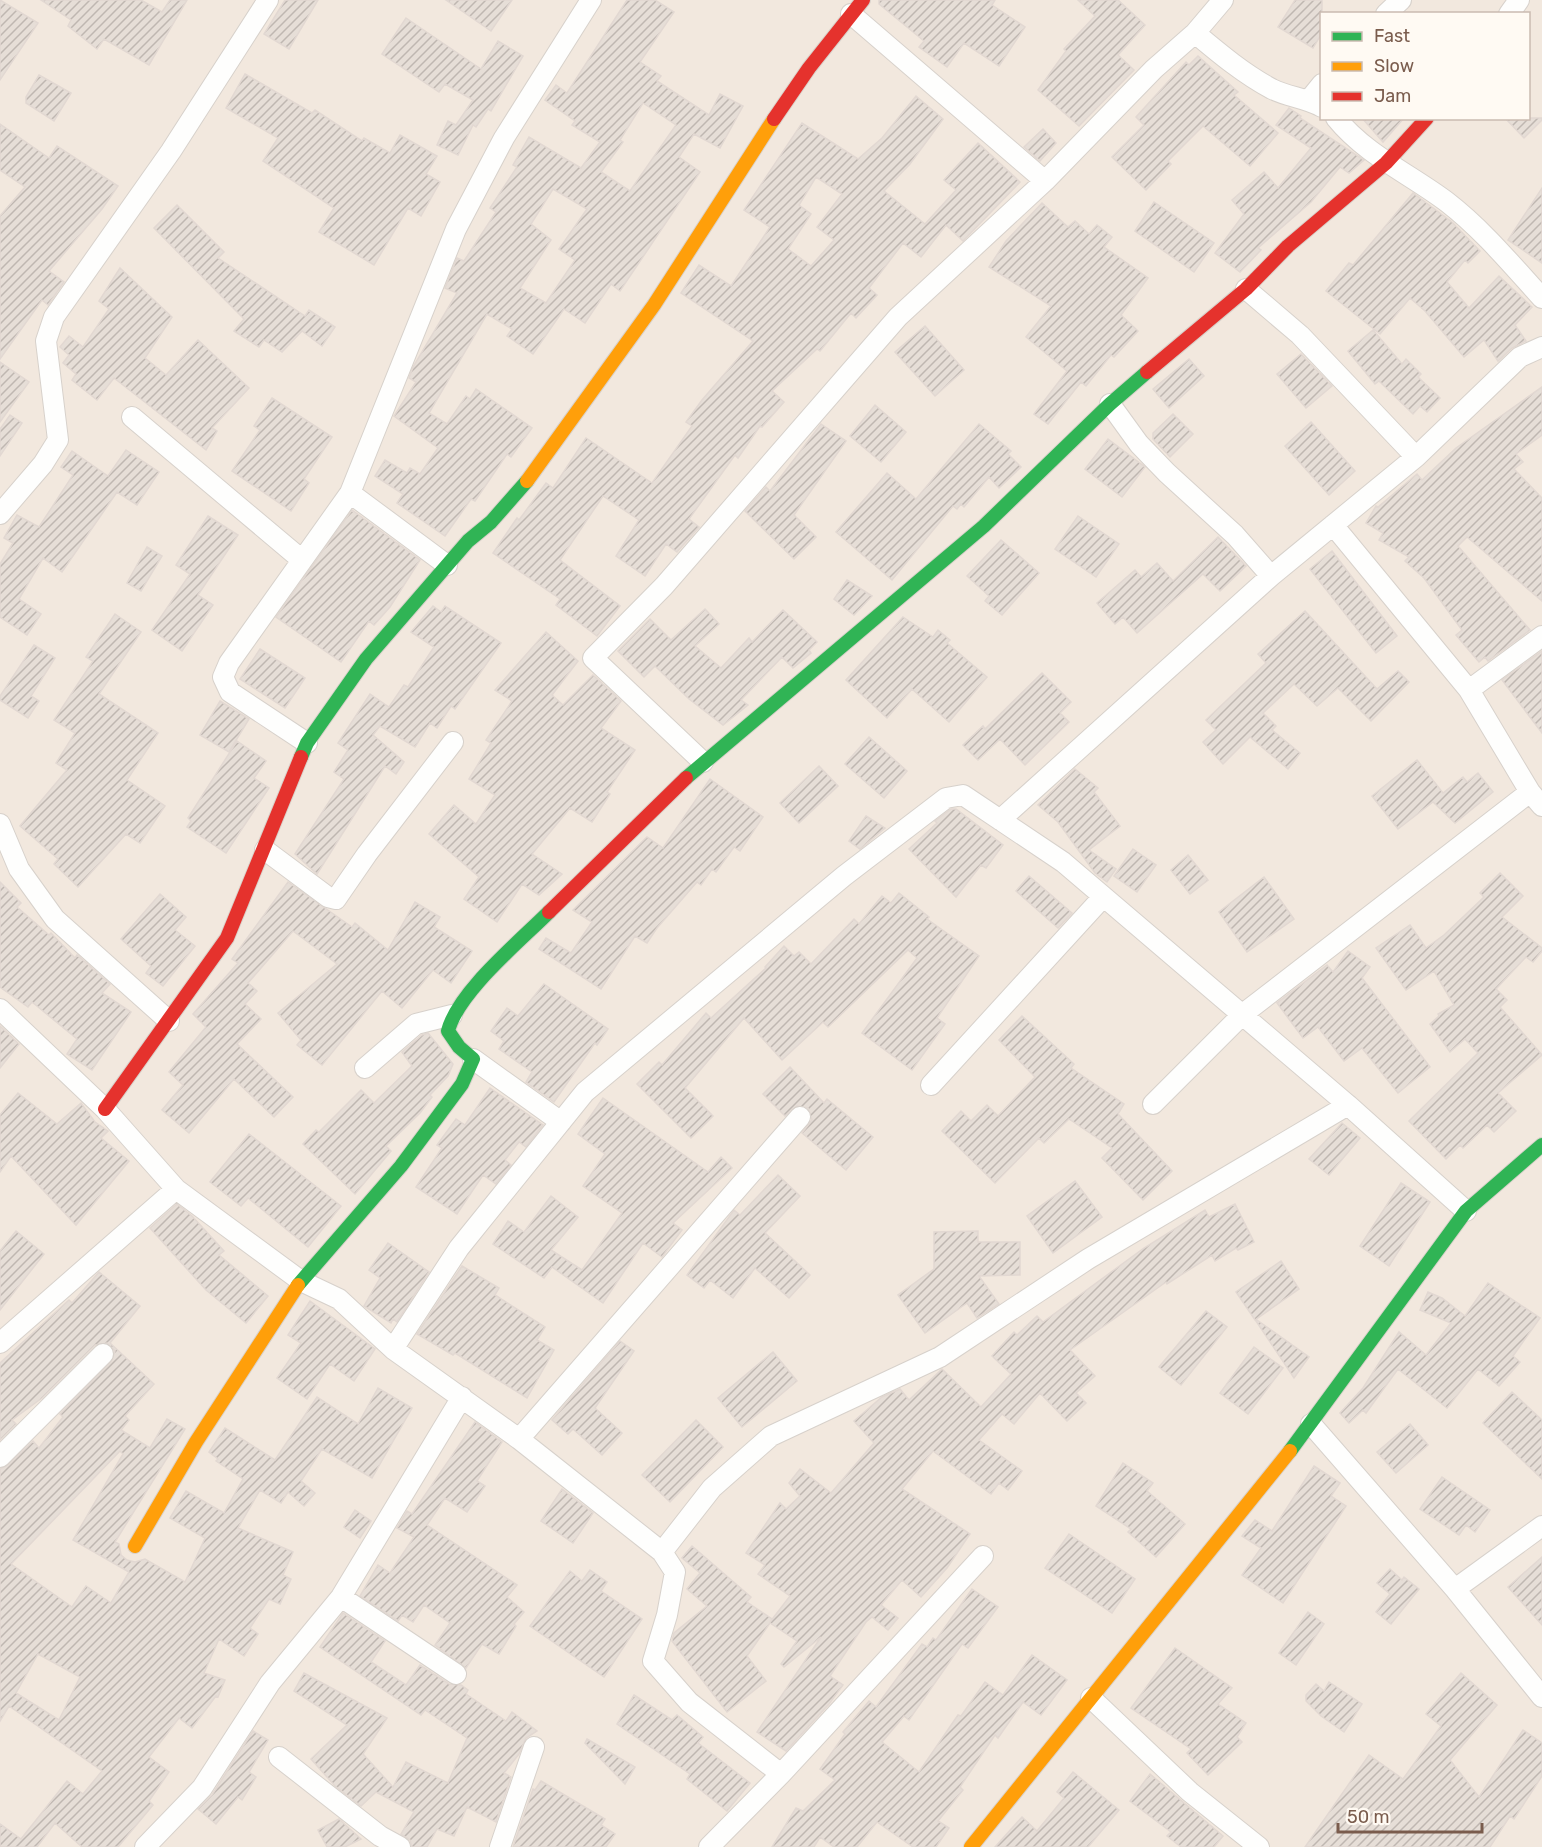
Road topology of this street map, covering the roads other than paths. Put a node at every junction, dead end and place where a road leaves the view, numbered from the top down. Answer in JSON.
{"nodes":[{"id":1,"x":268,"y":0,"type":"edge"},
{"id":2,"x":591,"y":0,"type":"edge"},
{"id":3,"x":1223,"y":0,"type":"edge"},
{"id":4,"x":1401,"y":0,"type":"edge"},
{"id":5,"x":857,"y":7,"type":"edge"},
{"id":6,"x":1388,"y":12,"type":"edge"},
{"id":7,"x":1195,"y":33,"type":"junction"},
{"id":8,"x":1315,"y":103,"type":"edge"},
{"id":9,"x":1338,"y":120,"type":"edge"},
{"id":10,"x":1425,"y":120,"type":"edge"},
{"id":11,"x":1386,"y":163,"type":"junction"},
{"id":12,"x":1045,"y":181,"type":"junction"},
{"id":13,"x":1246,"y":290,"type":"junction"},
{"id":14,"x":1542,"y":297,"type":"edge"},
{"id":15,"x":1542,"y":347,"type":"edge"},
{"id":16,"x":1110,"y":404,"type":"junction"},
{"id":17,"x":132,"y":417,"type":"dead end"},
{"id":18,"x":1416,"y":456,"type":"junction"},
{"id":19,"x":350,"y":493,"type":"junction"},
{"id":20,"x":0,"y":514,"type":"edge"},
{"id":21,"x":1333,"y":525,"type":"junction"},
{"id":22,"x":302,"y":560,"type":"junction"},
{"id":23,"x":447,"y":565,"type":"junction"},
{"id":24,"x":1271,"y":576,"type":"junction"},
{"id":25,"x":1542,"y":636,"type":"edge"},
{"id":26,"x":1469,"y":690,"type":"junction"},
{"id":27,"x":453,"y":742,"type":"dead end"},
{"id":28,"x":307,"y":744,"type":"junction"},
{"id":29,"x":703,"y":762,"type":"junction"},
{"id":30,"x":1536,"y":799,"type":"edge"},
{"id":31,"x":1000,"y":820,"type":"junction"},
{"id":32,"x":0,"y":824,"type":"edge"},
{"id":33,"x":265,"y":850,"type":"junction"},
{"id":34,"x":1103,"y":897,"type":"junction"},
{"id":35,"x":0,"y":1009,"type":"edge"},
{"id":36,"x":1243,"y":1014,"type":"junction"},
{"id":37,"x":452,"y":1015,"type":"junction"},
{"id":38,"x":169,"y":1021,"type":"junction"},
{"id":39,"x":473,"y":1059,"type":"junction"},
{"id":40,"x":365,"y":1068,"type":"dead end"},
{"id":41,"x":931,"y":1085,"type":"dead end"},
{"id":42,"x":1153,"y":1104,"type":"dead end"},
{"id":43,"x":1348,"y":1105,"type":"junction"},
{"id":44,"x":105,"y":1109,"type":"junction"},
{"id":45,"x":800,"y":1117,"type":"dead end"},
{"id":46,"x":561,"y":1122,"type":"junction"},
{"id":47,"x":1542,"y":1145,"type":"edge"},
{"id":48,"x":176,"y":1189,"type":"junction"},
{"id":49,"x":1466,"y":1211,"type":"junction"},
{"id":50,"x":301,"y":1281,"type":"junction"},
{"id":51,"x":0,"y":1343,"type":"edge"},
{"id":52,"x":393,"y":1349,"type":"junction"},
{"id":53,"x":103,"y":1354,"type":"dead end"},
{"id":54,"x":462,"y":1397,"type":"junction"},
{"id":55,"x":1311,"y":1424,"type":"junction"},
{"id":56,"x":519,"y":1439,"type":"junction"},
{"id":57,"x":0,"y":1457,"type":"edge"},
{"id":58,"x":1542,"y":1526,"type":"edge"},
{"id":59,"x":135,"y":1546,"type":"dead end"},
{"id":60,"x":662,"y":1552,"type":"junction"},
{"id":61,"x":983,"y":1556,"type":"dead end"},
{"id":62,"x":1455,"y":1589,"type":"junction"},
{"id":63,"x":341,"y":1597,"type":"junction"},
{"id":64,"x":456,"y":1674,"type":"dead end"},
{"id":65,"x":1091,"y":1698,"type":"junction"},
{"id":66,"x":1542,"y":1698,"type":"edge"},
{"id":67,"x":534,"y":1747,"type":"dead end"},
{"id":68,"x":279,"y":1757,"type":"dead end"},
{"id":69,"x":781,"y":1774,"type":"junction"},
{"id":70,"x":145,"y":1847,"type":"edge"},
{"id":71,"x":400,"y":1847,"type":"edge"},
{"id":72,"x":500,"y":1847,"type":"edge"},
{"id":73,"x":709,"y":1847,"type":"edge"},
{"id":74,"x":971,"y":1847,"type":"edge"},
{"id":75,"x":1259,"y":1847,"type":"edge"}],
"edges":[{"from":1,"to":20,"type":"street"},
{"from":2,"to":19,"type":"street"},
{"from":3,"to":7,"type":"street"},
{"from":4,"to":6,"type":"street"},
{"from":5,"to":12,"type":"street"},
{"from":5,"to":23,"type":"street"},
{"from":7,"to":8,"type":"street"},
{"from":7,"to":12,"type":"street"},
{"from":9,"to":11,"type":"street"},
{"from":10,"to":11,"type":"street"},
{"from":11,"to":13,"type":"street"},
{"from":11,"to":14,"type":"street"},
{"from":12,"to":29,"type":"street"},
{"from":13,"to":16,"type":"street"},
{"from":13,"to":18,"type":"street"},
{"from":15,"to":18,"type":"street"},
{"from":16,"to":24,"type":"street"},
{"from":16,"to":29,"type":"street"},
{"from":17,"to":22,"type":"street"},
{"from":18,"to":21,"type":"street"},
{"from":19,"to":22,"type":"street"},
{"from":19,"to":23,"type":"street"},
{"from":21,"to":24,"type":"street"},
{"from":21,"to":26,"type":"street"},
{"from":22,"to":28,"type":"street"},
{"from":23,"to":28,"type":"street"},
{"from":24,"to":31,"type":"street"},
{"from":25,"to":26,"type":"street"},
{"from":26,"to":30,"type":"street"},
{"from":27,"to":33,"type":"street"},
{"from":28,"to":33,"type":"street"},
{"from":29,"to":37,"type":"street"},
{"from":30,"to":36,"type":"street"},
{"from":31,"to":34,"type":"street"},
{"from":31,"to":46,"type":"street"},
{"from":32,"to":38,"type":"street"},
{"from":33,"to":38,"type":"street"},
{"from":34,"to":36,"type":"street"},
{"from":34,"to":41,"type":"street"},
{"from":35,"to":44,"type":"street"},
{"from":36,"to":42,"type":"street"},
{"from":36,"to":43,"type":"street"},
{"from":37,"to":39,"type":"street"},
{"from":37,"to":40,"type":"street"},
{"from":38,"to":44,"type":"street"},
{"from":39,"to":46,"type":"street"},
{"from":39,"to":50,"type":"street"},
{"from":43,"to":49,"type":"street"},
{"from":43,"to":60,"type":"street"},
{"from":44,"to":48,"type":"street"},
{"from":45,"to":56,"type":"street"},
{"from":46,"to":52,"type":"street"},
{"from":47,"to":49,"type":"street"},
{"from":48,"to":50,"type":"street"},
{"from":48,"to":51,"type":"street"},
{"from":49,"to":55,"type":"street"},
{"from":50,"to":52,"type":"street"},
{"from":50,"to":59,"type":"street"},
{"from":52,"to":54,"type":"street"},
{"from":53,"to":57,"type":"street"},
{"from":54,"to":56,"type":"street"},
{"from":54,"to":63,"type":"street"},
{"from":55,"to":62,"type":"street"},
{"from":55,"to":65,"type":"street"},
{"from":56,"to":60,"type":"street"},
{"from":58,"to":62,"type":"street"},
{"from":60,"to":69,"type":"street"},
{"from":61,"to":69,"type":"street"},
{"from":62,"to":66,"type":"street"},
{"from":63,"to":64,"type":"street"},
{"from":63,"to":70,"type":"street"},
{"from":65,"to":74,"type":"street"},
{"from":65,"to":75,"type":"street"},
{"from":67,"to":72,"type":"street"},
{"from":68,"to":71,"type":"street"},
{"from":69,"to":73,"type":"street"}]}
